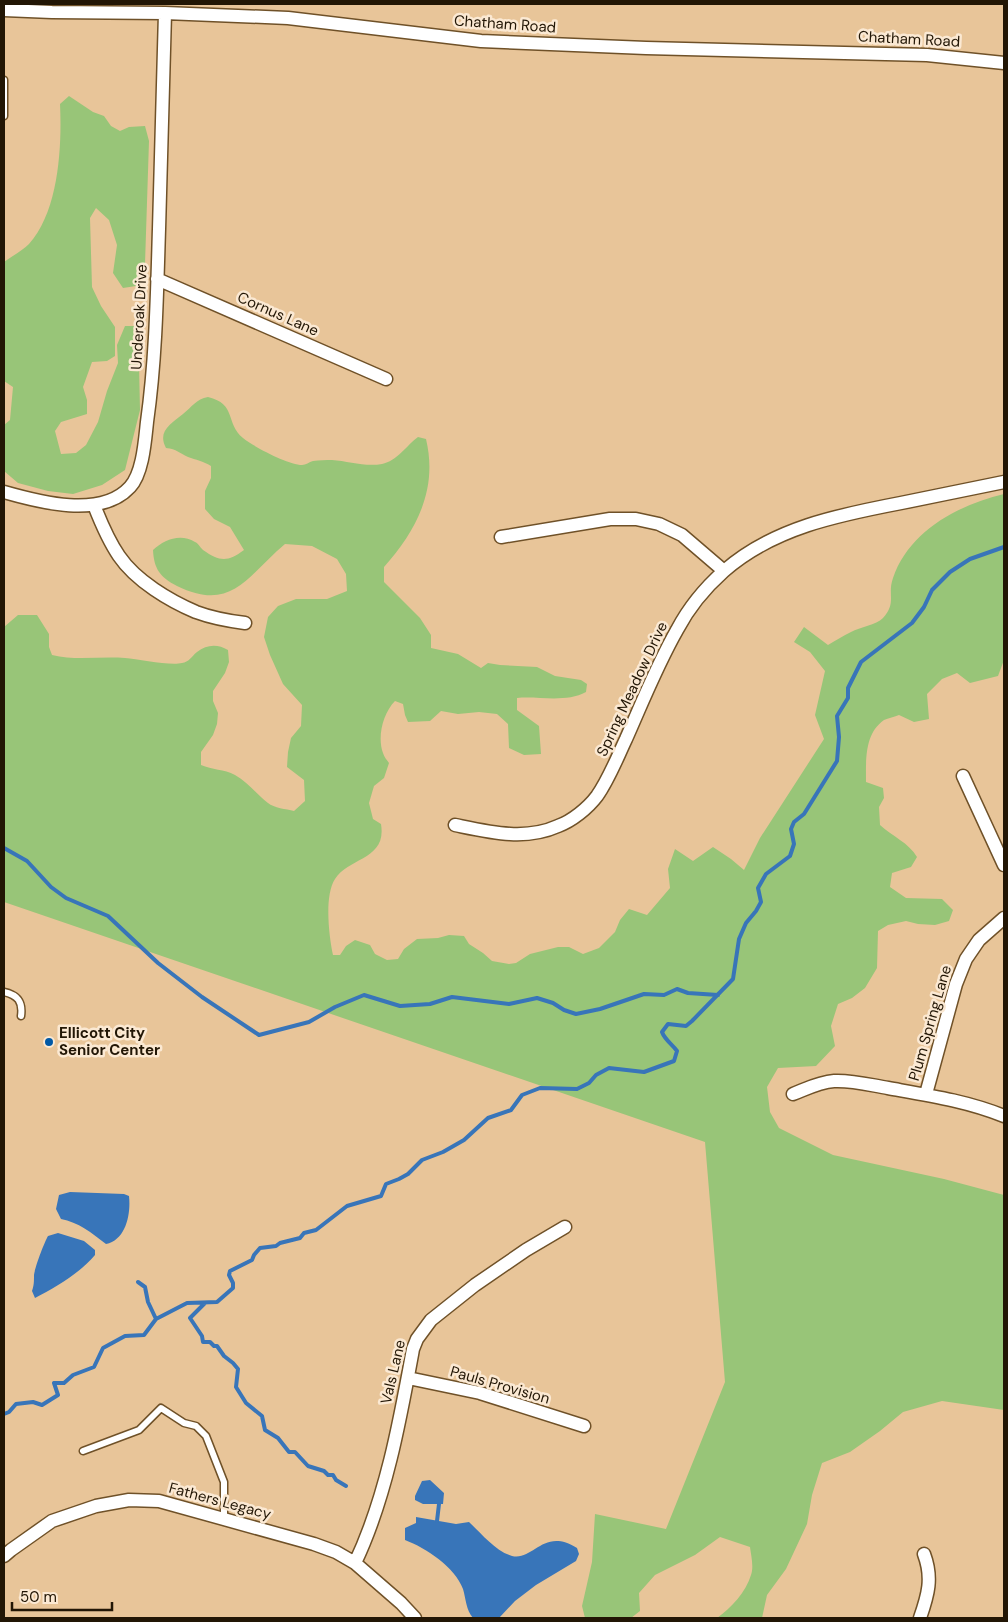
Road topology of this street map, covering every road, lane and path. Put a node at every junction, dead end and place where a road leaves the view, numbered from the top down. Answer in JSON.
{"nodes":[{"id":1,"x":4,"y":10,"type":"edge"},
{"id":2,"x":165,"y":13,"type":"junction"},
{"id":3,"x":1004,"y":63,"type":"edge"},
{"id":4,"x":4,"y":80,"type":"edge"},
{"id":5,"x":4,"y":116,"type":"edge"},
{"id":6,"x":158,"y":279,"type":"junction"},
{"id":7,"x":386,"y":379,"type":"dead end"},
{"id":8,"x":1004,"y":482,"type":"edge"},
{"id":9,"x":4,"y":492,"type":"edge"},
{"id":10,"x":94,"y":505,"type":"junction"},
{"id":11,"x":502,"y":537,"type":"dead end"},
{"id":12,"x":724,"y":571,"type":"junction"},
{"id":13,"x":245,"y":624,"type":"dead end"},
{"id":14,"x":963,"y":776,"type":"dead end"},
{"id":15,"x":455,"y":825,"type":"dead end"},
{"id":16,"x":1004,"y":865,"type":"edge"},
{"id":17,"x":1004,"y":918,"type":"edge"},
{"id":18,"x":4,"y":992,"type":"edge"},
{"id":19,"x":21,"y":1016,"type":"dead end"},
{"id":20,"x":793,"y":1094,"type":"dead end"},
{"id":21,"x":926,"y":1094,"type":"junction"},
{"id":22,"x":1004,"y":1116,"type":"edge"},
{"id":23,"x":565,"y":1227,"type":"dead end"},
{"id":24,"x":408,"y":1378,"type":"junction"},
{"id":25,"x":584,"y":1426,"type":"dead end"},
{"id":26,"x":83,"y":1451,"type":"dead end"},
{"id":27,"x":224,"y":1518,"type":"junction"},
{"id":28,"x":924,"y":1554,"type":"dead end"},
{"id":29,"x":4,"y":1556,"type":"edge"},
{"id":30,"x":355,"y":1563,"type":"junction"},
{"id":31,"x":415,"y":1618,"type":"edge"},
{"id":32,"x":920,"y":1618,"type":"edge"}],
"edges":[{"from":1,"to":2,"type":"street","name":"Chatham Road"},
{"from":2,"to":3,"type":"street","name":"Chatham Road"},
{"from":2,"to":6,"type":"street","name":"Underoak Drive"},
{"from":4,"to":5,"type":"lane"},
{"from":6,"to":7,"type":"street","name":"Cornus Lane"},
{"from":6,"to":10,"type":"street","name":"Underoak Drive"},
{"from":8,"to":12,"type":"street","name":"Spring Meadow Drive"},
{"from":9,"to":10,"type":"street","name":"Underoak Drive"},
{"from":10,"to":13,"type":"street"},
{"from":11,"to":12,"type":"street"},
{"from":12,"to":15,"type":"street","name":"Spring Meadow Drive"},
{"from":14,"to":16,"type":"street"},
{"from":17,"to":21,"type":"street","name":"Plum Spring Lane"},
{"from":18,"to":19,"type":"lane"},
{"from":20,"to":21,"type":"street"},
{"from":21,"to":22,"type":"street"},
{"from":23,"to":24,"type":"street","name":"Vals Lane"},
{"from":24,"to":25,"type":"street","name":"Pauls Provision"},
{"from":24,"to":30,"type":"street","name":"Vals Lane"},
{"from":26,"to":27,"type":"lane"},
{"from":27,"to":29,"type":"street","name":"Fathers Legacy"},
{"from":27,"to":30,"type":"street","name":"Fathers Legacy"},
{"from":28,"to":32,"type":"street"},
{"from":30,"to":31,"type":"street","name":"Fathers Legacy"}]}
